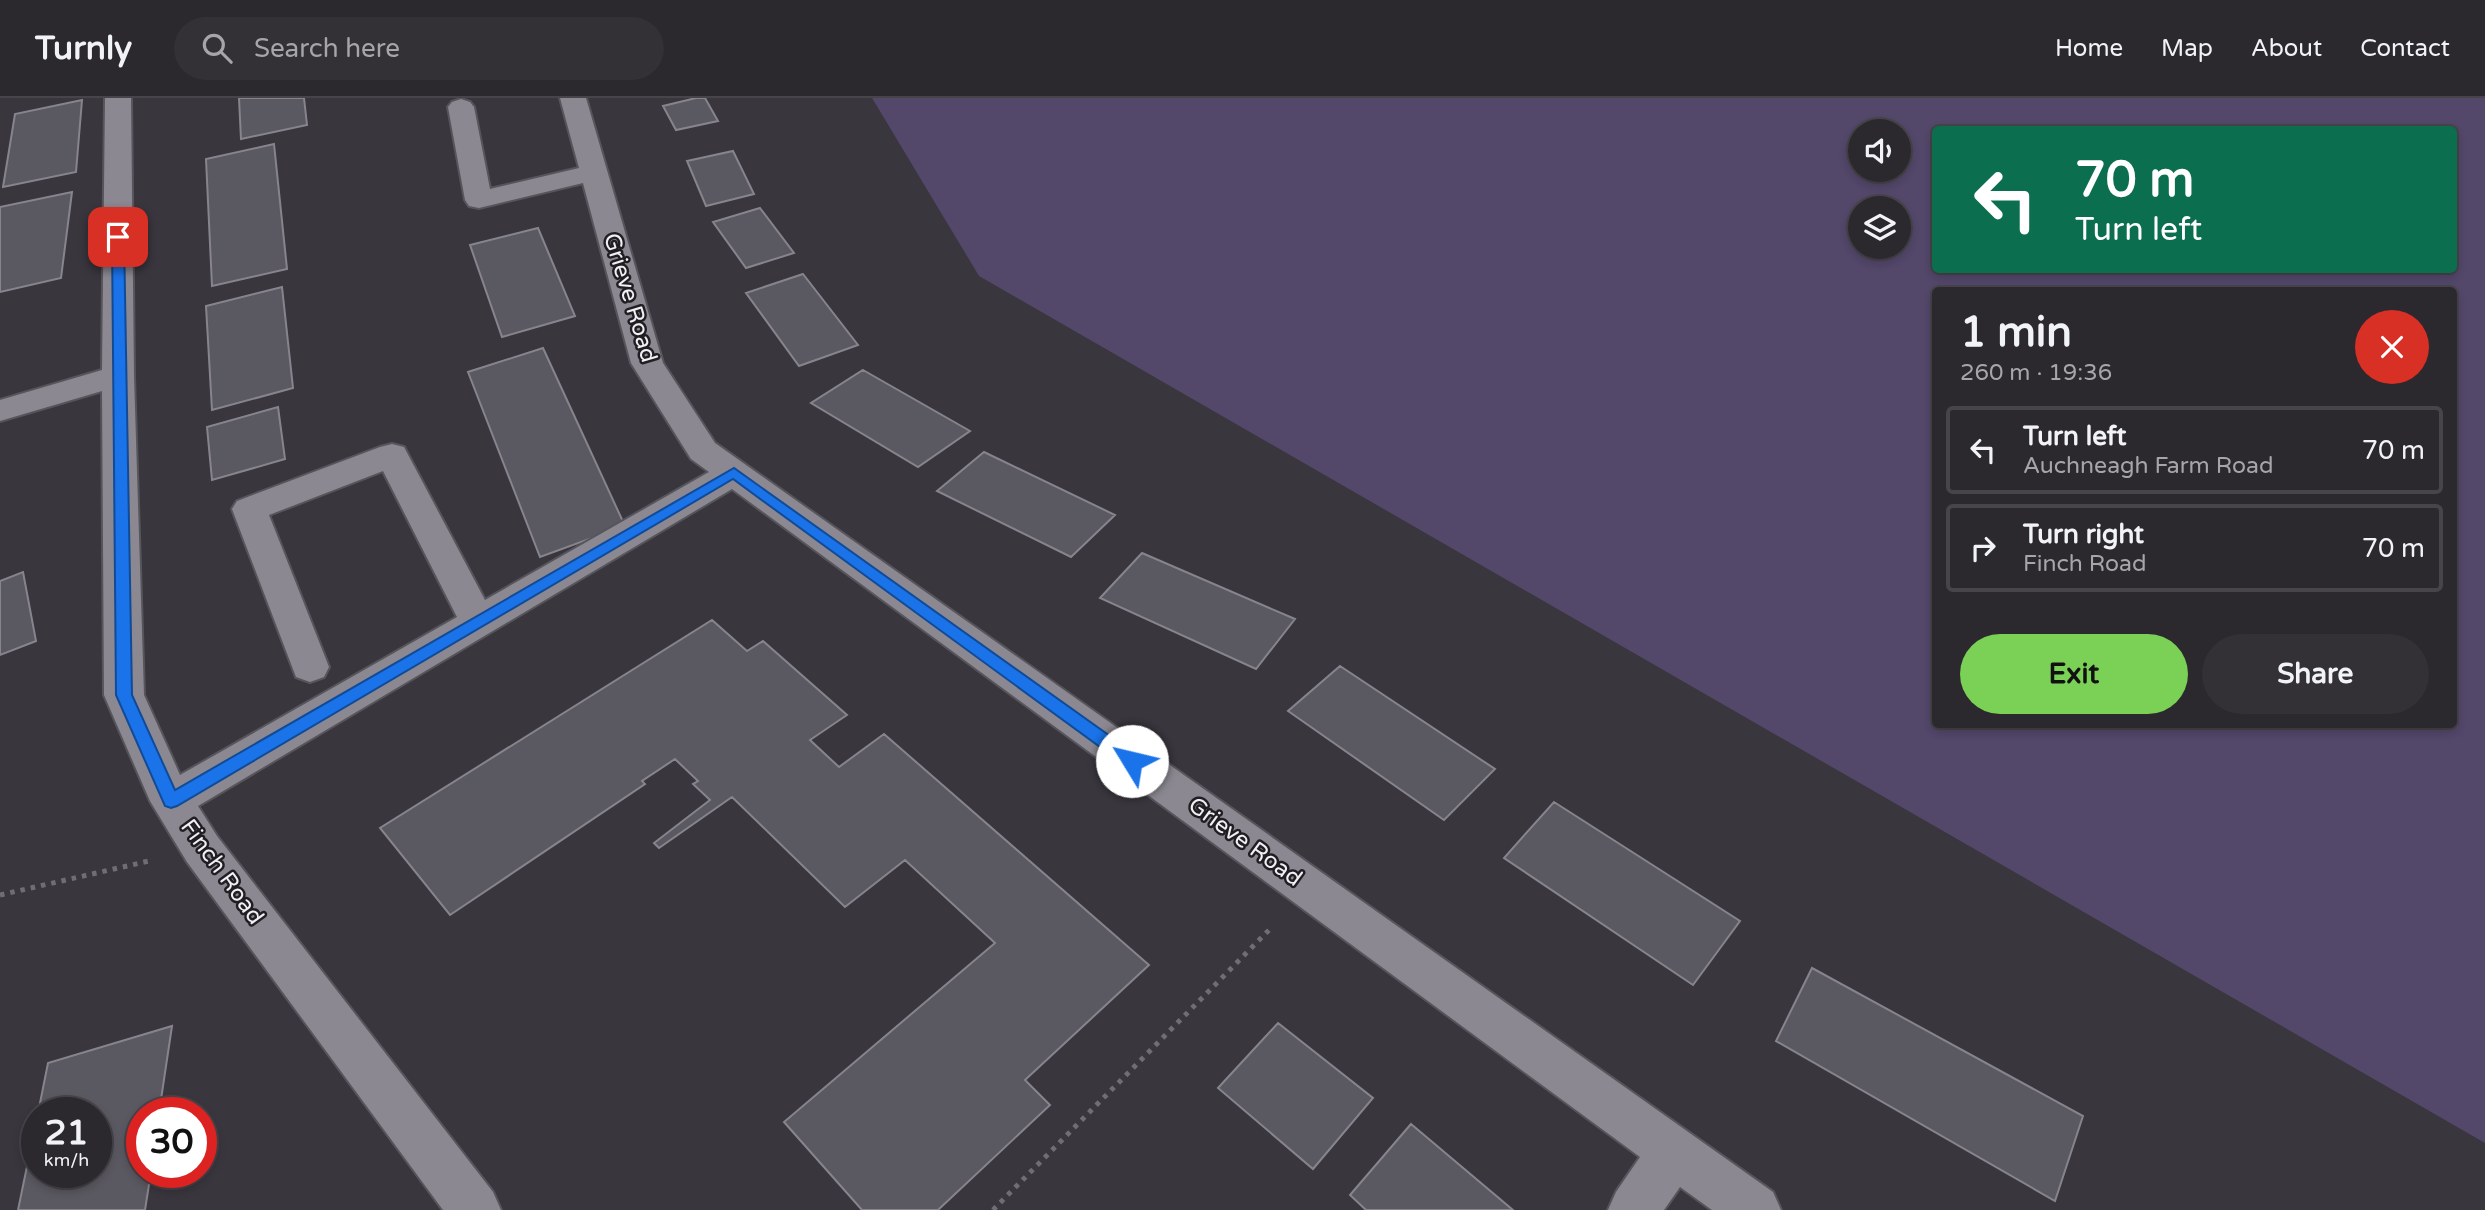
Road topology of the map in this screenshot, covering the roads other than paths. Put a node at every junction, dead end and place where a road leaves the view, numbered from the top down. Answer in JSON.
{"nodes":[{"id":1,"x":118,"y":98,"type":"edge"},
{"id":2,"x":573,"y":98,"type":"edge"},
{"id":3,"x":461,"y":107,"type":"dead end"},
{"id":4,"x":594,"y":172,"type":"junction"},
{"id":5,"x":118,"y":376,"type":"junction"},
{"id":6,"x":0,"y":411,"type":"edge"},
{"id":7,"x":734,"y":473,"type":"junction"},
{"id":8,"x":478,"y":622,"type":"junction"},
{"id":9,"x":310,"y":667,"type":"dead end"},
{"id":10,"x":171,"y":801,"type":"junction"},
{"id":11,"x":1673,"y":1152,"type":"junction"},
{"id":12,"x":475,"y":1210,"type":"edge"},
{"id":13,"x":1633,"y":1210,"type":"edge"},
{"id":14,"x":1755,"y":1210,"type":"edge"}],
"edges":[{"from":1,"to":5,"type":"street","name":"Finch Road"},
{"from":2,"to":4,"type":"street","name":"Grieve Road"},
{"from":3,"to":4,"type":"street"},
{"from":4,"to":7,"type":"street","name":"Grieve Road"},
{"from":5,"to":6,"type":"street"},
{"from":5,"to":10,"type":"street","name":"Finch Road"},
{"from":7,"to":8,"type":"street"},
{"from":7,"to":11,"type":"street","name":"Grieve Road"},
{"from":8,"to":9,"type":"street"},
{"from":8,"to":10,"type":"street"},
{"from":10,"to":12,"type":"street","name":"Finch Road"},
{"from":11,"to":13,"type":"street"},
{"from":11,"to":14,"type":"street","name":"Grieve Road"}]}
